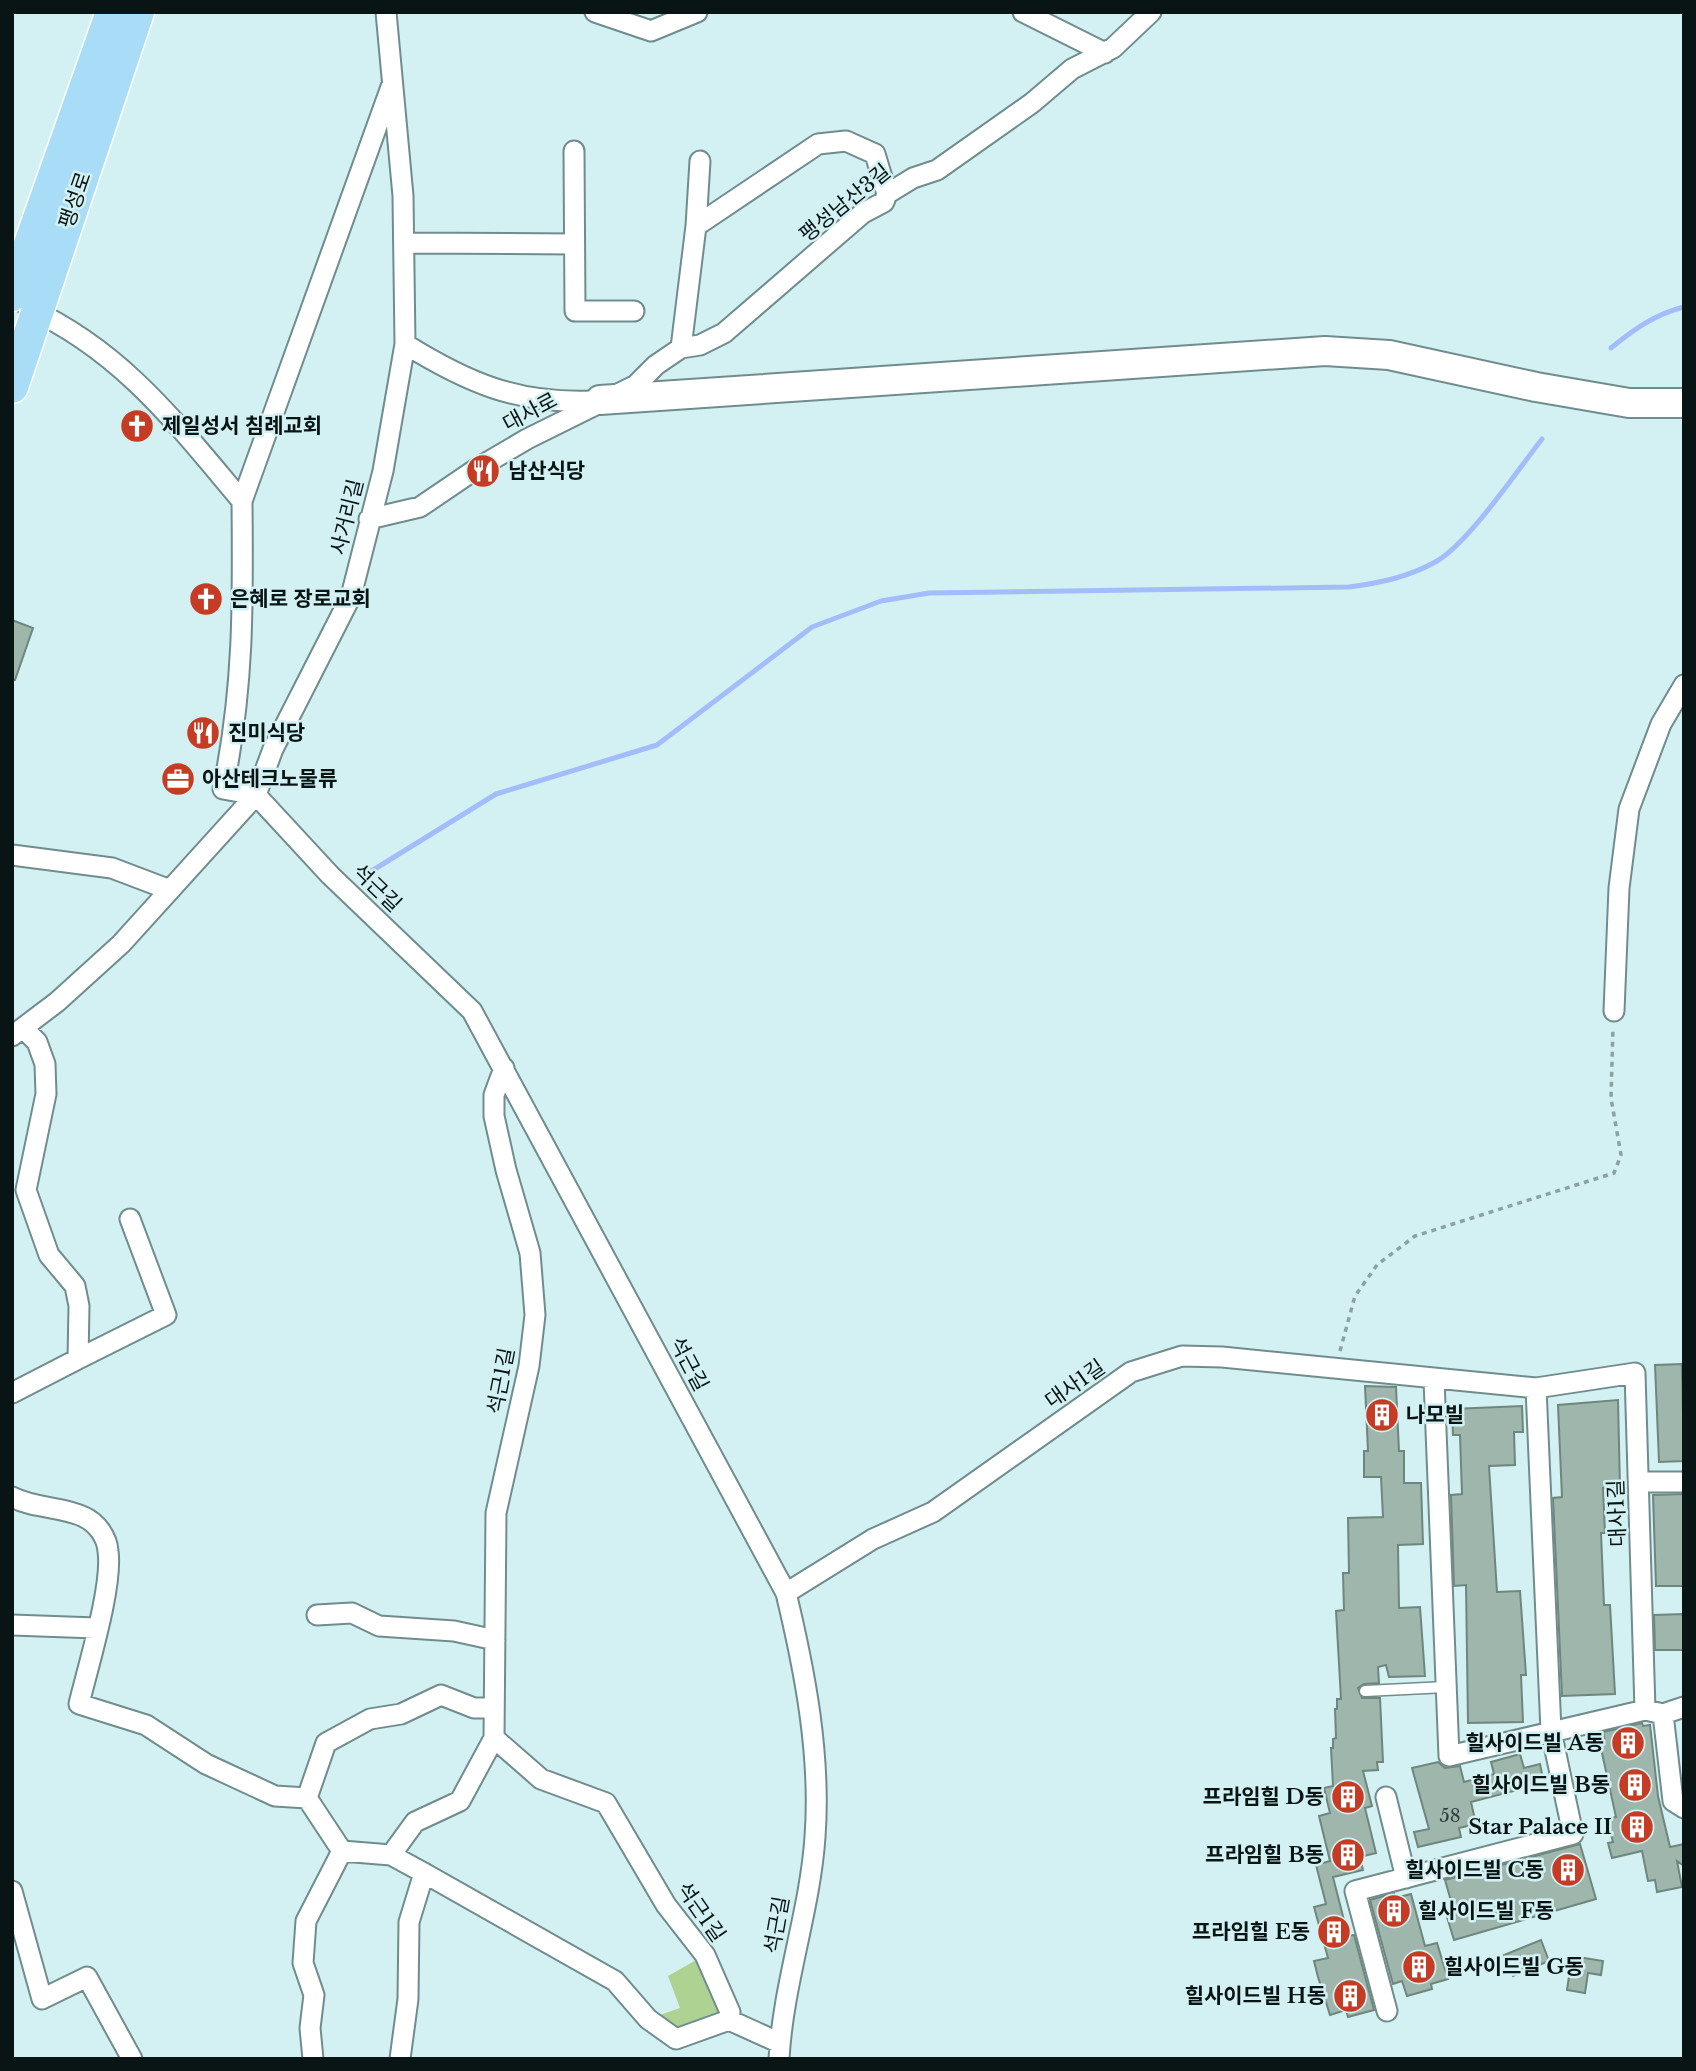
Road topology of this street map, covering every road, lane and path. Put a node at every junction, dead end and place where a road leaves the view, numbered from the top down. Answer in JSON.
{"nodes":[{"id":1,"x":112,"y":12,"type":"edge"},
{"id":2,"x":138,"y":12,"type":"edge"},
{"id":3,"x":386,"y":12,"type":"edge"},
{"id":4,"x":595,"y":12,"type":"edge"},
{"id":5,"x":697,"y":12,"type":"edge"},
{"id":6,"x":1023,"y":12,"type":"edge"},
{"id":7,"x":1151,"y":12,"type":"edge"},
{"id":8,"x":1105,"y":53,"type":"junction"},
{"id":9,"x":392,"y":84,"type":"junction"},
{"id":10,"x":574,"y":151,"type":"dead end"},
{"id":11,"x":700,"y":161,"type":"dead end"},
{"id":12,"x":887,"y":194,"type":"junction"},
{"id":13,"x":696,"y":226,"type":"junction"},
{"id":14,"x":404,"y":243,"type":"junction"},
{"id":15,"x":574,"y":244,"type":"junction"},
{"id":16,"x":21,"y":302,"type":"edge"},
{"id":17,"x":634,"y":311,"type":"dead end"},
{"id":18,"x":405,"y":344,"type":"junction"},
{"id":19,"x":681,"y":348,"type":"junction"},
{"id":20,"x":12,"y":387,"type":"edge"},
{"id":21,"x":600,"y":400,"type":"junction"},
{"id":22,"x":1684,"y":402,"type":"edge"},
{"id":23,"x":242,"y":501,"type":"junction"},
{"id":24,"x":369,"y":519,"type":"junction"},
{"id":25,"x":1684,"y":685,"type":"edge"},
{"id":26,"x":256,"y":795,"type":"junction"},
{"id":27,"x":12,"y":855,"type":"edge"},
{"id":28,"x":170,"y":890,"type":"junction"},
{"id":29,"x":1614,"y":1011,"type":"joint"},
{"id":30,"x":18,"y":1032,"type":"edge"},
{"id":31,"x":504,"y":1068,"type":"junction"},
{"id":32,"x":130,"y":1219,"type":"dead end"},
{"id":33,"x":78,"y":1359,"type":"junction"},
{"id":34,"x":1332,"y":1369,"type":"junction"},
{"id":35,"x":1434,"y":1380,"type":"junction"},
{"id":36,"x":1536,"y":1388,"type":"junction"},
{"id":37,"x":12,"y":1393,"type":"edge"},
{"id":38,"x":1639,"y":1482,"type":"junction"},
{"id":39,"x":1684,"y":1482,"type":"edge"},
{"id":40,"x":12,"y":1496,"type":"edge"},
{"id":41,"x":786,"y":1593,"type":"junction"},
{"id":42,"x":317,"y":1615,"type":"dead end"},
{"id":43,"x":12,"y":1625,"type":"edge"},
{"id":44,"x":96,"y":1628,"type":"junction"},
{"id":45,"x":495,"y":1640,"type":"junction"},
{"id":46,"x":1446,"y":1688,"type":"junction"},
{"id":47,"x":1365,"y":1691,"type":"dead end"},
{"id":48,"x":1684,"y":1707,"type":"edge"},
{"id":49,"x":494,"y":1708,"type":"junction"},
{"id":50,"x":1654,"y":1712,"type":"junction"},
{"id":51,"x":1551,"y":1731,"type":"junction"},
{"id":52,"x":494,"y":1738,"type":"junction"},
{"id":53,"x":1385,"y":1797,"type":"dead end"},
{"id":54,"x":307,"y":1798,"type":"junction"},
{"id":55,"x":1684,"y":1808,"type":"edge"},
{"id":56,"x":342,"y":1850,"type":"junction"},
{"id":57,"x":391,"y":1855,"type":"junction"},
{"id":58,"x":424,"y":1873,"type":"junction"},
{"id":59,"x":1406,"y":1878,"type":"junction"},
{"id":60,"x":12,"y":1891,"type":"edge"},
{"id":61,"x":1387,"y":2011,"type":"dead end"},
{"id":62,"x":729,"y":2020,"type":"junction"},
{"id":63,"x":779,"y":2051,"type":"edge"},
{"id":64,"x":132,"y":2059,"type":"edge"},
{"id":65,"x":313,"y":2059,"type":"edge"},
{"id":66,"x":400,"y":2059,"type":"edge"}],
"edges":[{"from":1,"to":16,"type":"main road","name":"팽성로"},
{"from":2,"to":16,"type":"main road","name":"팽성로"},
{"from":3,"to":9,"type":"street","name":"사거리길"},
{"from":4,"to":5,"type":"street"},
{"from":6,"to":8,"type":"street"},
{"from":7,"to":8,"type":"street","name":"팽성남산3길"},
{"from":8,"to":12,"type":"street","name":"팽성남산3길"},
{"from":9,"to":14,"type":"street","name":"사거리길"},
{"from":9,"to":23,"type":"street"},
{"from":10,"to":15,"type":"street"},
{"from":11,"to":13,"type":"street"},
{"from":12,"to":13,"type":"street"},
{"from":12,"to":19,"type":"street","name":"팽성남산3길"},
{"from":13,"to":19,"type":"street"},
{"from":14,"to":15,"type":"street"},
{"from":14,"to":18,"type":"street","name":"사거리길"},
{"from":15,"to":17,"type":"street"},
{"from":16,"to":20,"type":"main road","name":"팽성로"},
{"from":16,"to":23,"type":"street"},
{"from":18,"to":21,"type":"street"},
{"from":18,"to":24,"type":"street","name":"사거리길"},
{"from":19,"to":21,"type":"street","name":"팽성남산3길"},
{"from":21,"to":22,"type":"street"},
{"from":21,"to":24,"type":"street","name":"대사로"},
{"from":23,"to":26,"type":"street"},
{"from":24,"to":26,"type":"street","name":"사거리길"},
{"from":25,"to":29,"type":"street"},
{"from":26,"to":28,"type":"street","name":"사거리길"},
{"from":26,"to":31,"type":"street","name":"석근길"},
{"from":27,"to":28,"type":"street"},
{"from":28,"to":30,"type":"street","name":"사거리길"},
{"from":29,"to":34,"type":"path"},
{"from":30,"to":33,"type":"street"},
{"from":31,"to":41,"type":"street","name":"석근길"},
{"from":31,"to":45,"type":"street","name":"석근1길"},
{"from":32,"to":33,"type":"street"},
{"from":33,"to":37,"type":"street"},
{"from":34,"to":35,"type":"street","name":"대사1길"},
{"from":34,"to":41,"type":"street","name":"대사1길"},
{"from":35,"to":36,"type":"street","name":"대사1길"},
{"from":35,"to":46,"type":"street"},
{"from":36,"to":38,"type":"street","name":"대사1길"},
{"from":36,"to":51,"type":"street"},
{"from":38,"to":39,"type":"street"},
{"from":38,"to":50,"type":"street","name":"대사1길"},
{"from":40,"to":44,"type":"street"},
{"from":41,"to":63,"type":"street","name":"석근길"},
{"from":42,"to":45,"type":"street"},
{"from":43,"to":44,"type":"street"},
{"from":44,"to":54,"type":"street"},
{"from":45,"to":49,"type":"street","name":"석근1길"},
{"from":46,"to":47,"type":"lane"},
{"from":46,"to":51,"type":"street"},
{"from":48,"to":50,"type":"street"},
{"from":49,"to":52,"type":"street","name":"석근1길"},
{"from":49,"to":54,"type":"street"},
{"from":50,"to":51,"type":"street"},
{"from":50,"to":55,"type":"street","name":"대사1길"},
{"from":51,"to":59,"type":"street"},
{"from":52,"to":57,"type":"street","name":"석근1길"},
{"from":52,"to":62,"type":"street","name":"석근1길"},
{"from":53,"to":59,"type":"street"},
{"from":54,"to":56,"type":"street"},
{"from":56,"to":57,"type":"street"},
{"from":56,"to":65,"type":"street"},
{"from":57,"to":58,"type":"street"},
{"from":58,"to":62,"type":"street"},
{"from":58,"to":66,"type":"street"},
{"from":59,"to":61,"type":"street"},
{"from":60,"to":64,"type":"street"},
{"from":62,"to":63,"type":"street"}]}
